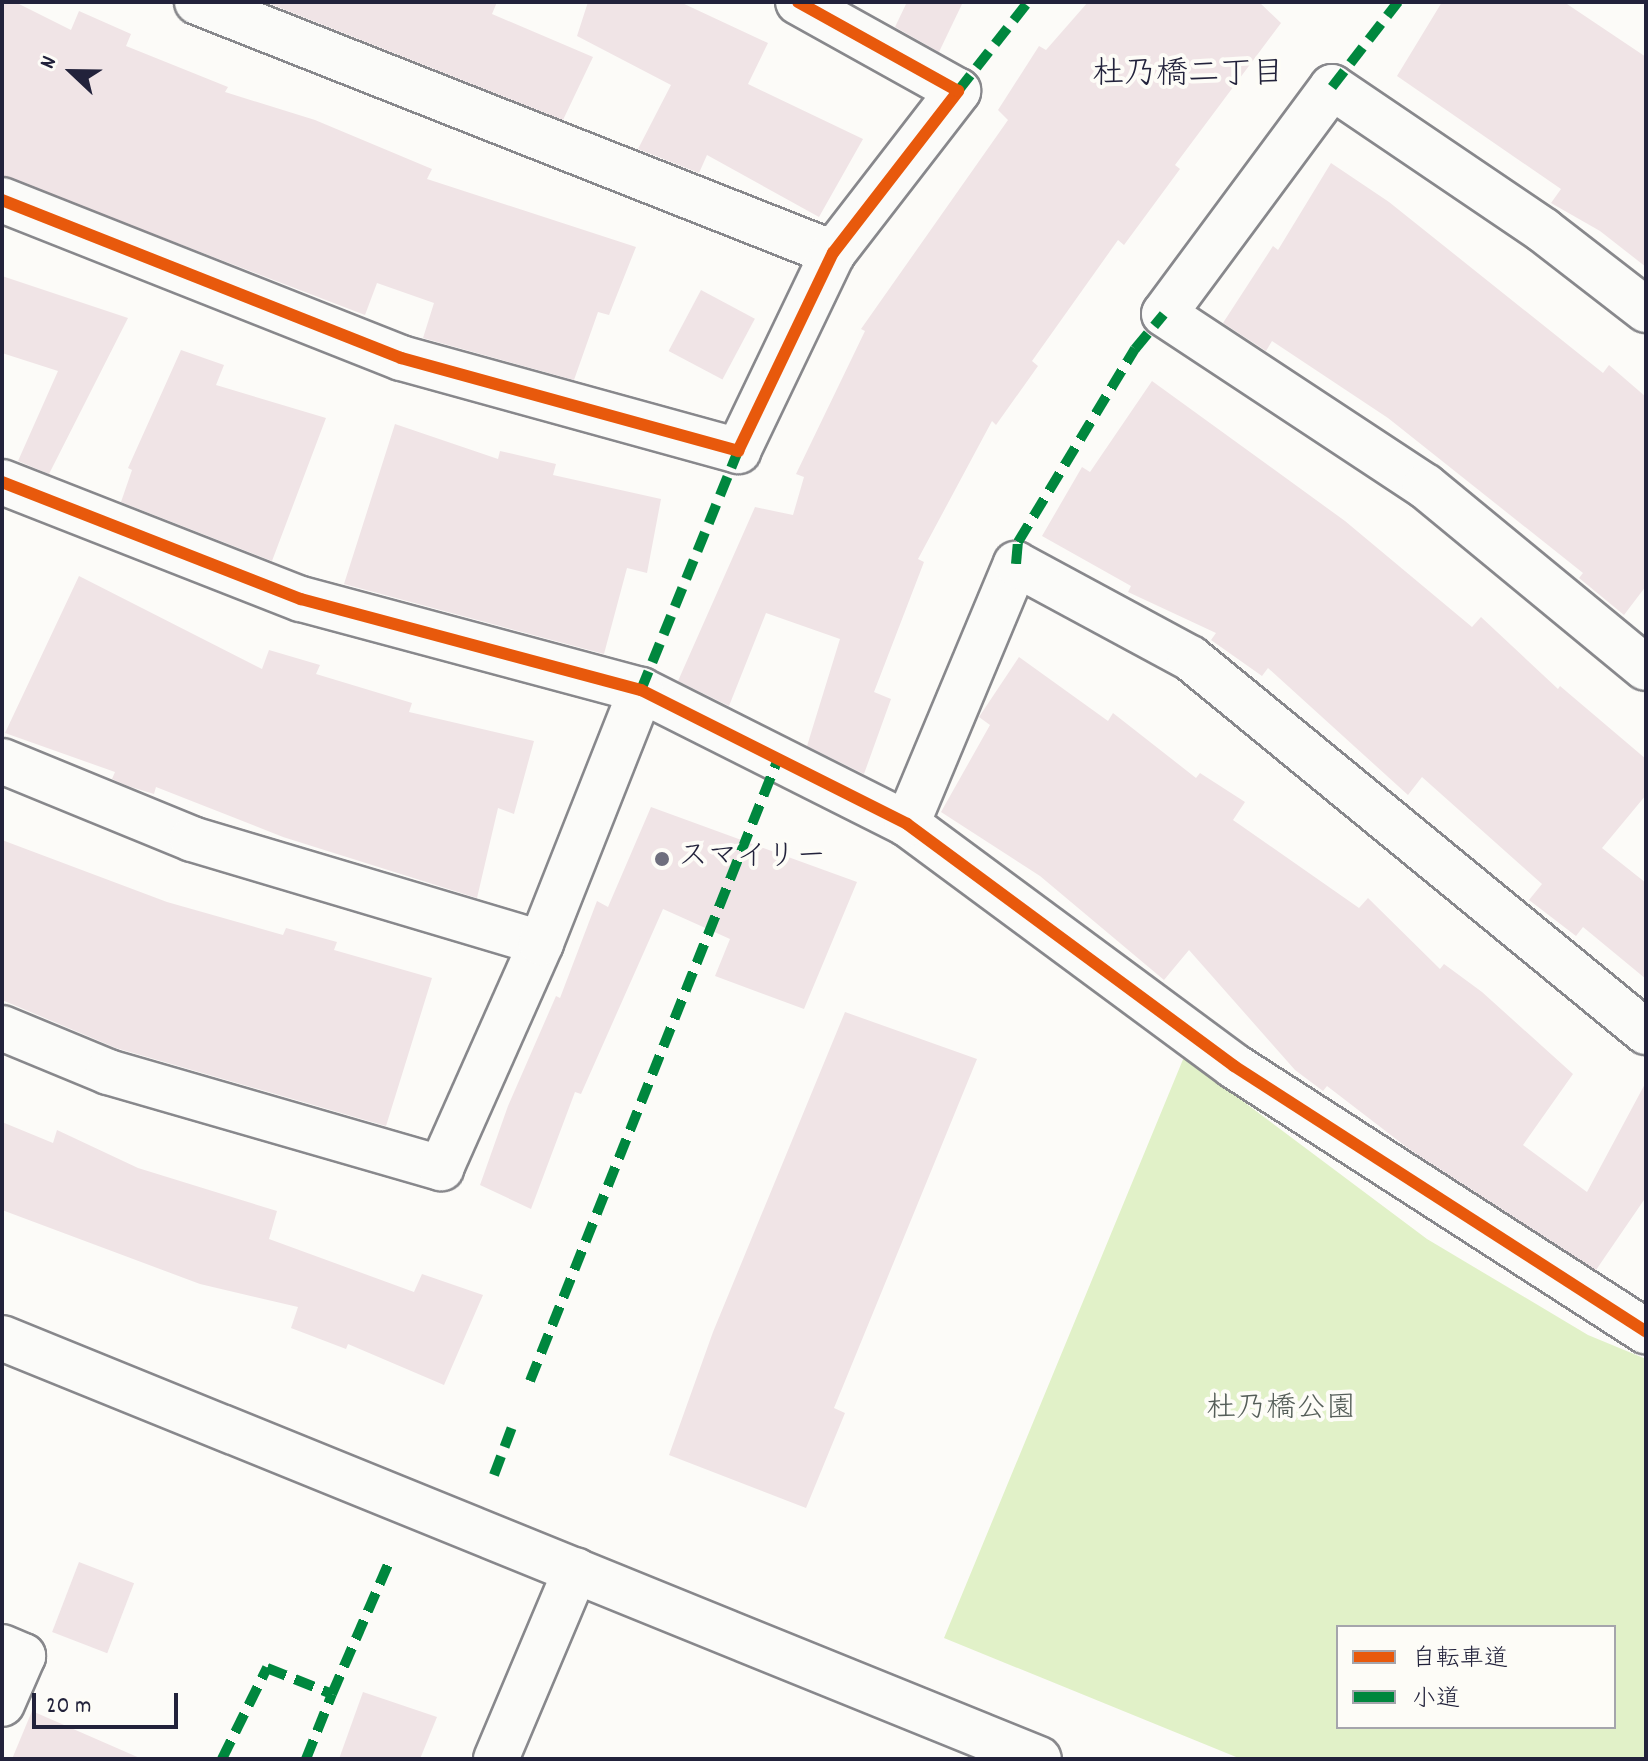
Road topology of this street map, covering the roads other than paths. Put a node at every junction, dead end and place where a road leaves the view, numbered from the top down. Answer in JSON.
{"nodes":[{"id":1,"x":197,"y":2,"type":"edge"},
{"id":2,"x":798,"y":2,"type":"edge"},
{"id":3,"x":2,"y":200,"type":"edge"},
{"id":4,"x":833,"y":253,"type":"junction"},
{"id":5,"x":1646,"y":310,"type":"edge"},
{"id":6,"x":2,"y":482,"type":"edge"},
{"id":7,"x":1646,"y":668,"type":"edge"},
{"id":8,"x":641,"y":690,"type":"junction"},
{"id":9,"x":2,"y":761,"type":"edge"},
{"id":10,"x":907,"y":824,"type":"junction"},
{"id":11,"x":541,"y":943,"type":"junction"},
{"id":12,"x":2,"y":1028,"type":"edge"},
{"id":13,"x":1646,"y":1032,"type":"edge"},
{"id":14,"x":1646,"y":1332,"type":"edge"},
{"id":15,"x":2,"y":1338,"type":"edge"},
{"id":16,"x":576,"y":1570,"type":"junction"},
{"id":17,"x":2,"y":1647,"type":"edge"},
{"id":18,"x":2,"y":1704,"type":"edge"},
{"id":19,"x":496,"y":1759,"type":"edge"},
{"id":20,"x":1039,"y":1759,"type":"edge"}],
"edges":[{"from":1,"to":4,"type":"street"},
{"from":2,"to":4,"type":"street"},
{"from":3,"to":4,"type":"street"},
{"from":5,"to":7,"type":"street"},
{"from":6,"to":8,"type":"street"},
{"from":8,"to":10,"type":"street"},
{"from":8,"to":11,"type":"street"},
{"from":9,"to":11,"type":"street"},
{"from":10,"to":13,"type":"street"},
{"from":10,"to":14,"type":"street"},
{"from":11,"to":12,"type":"street"},
{"from":15,"to":16,"type":"street"},
{"from":16,"to":19,"type":"street"},
{"from":16,"to":20,"type":"street"},
{"from":17,"to":18,"type":"street"}]}
